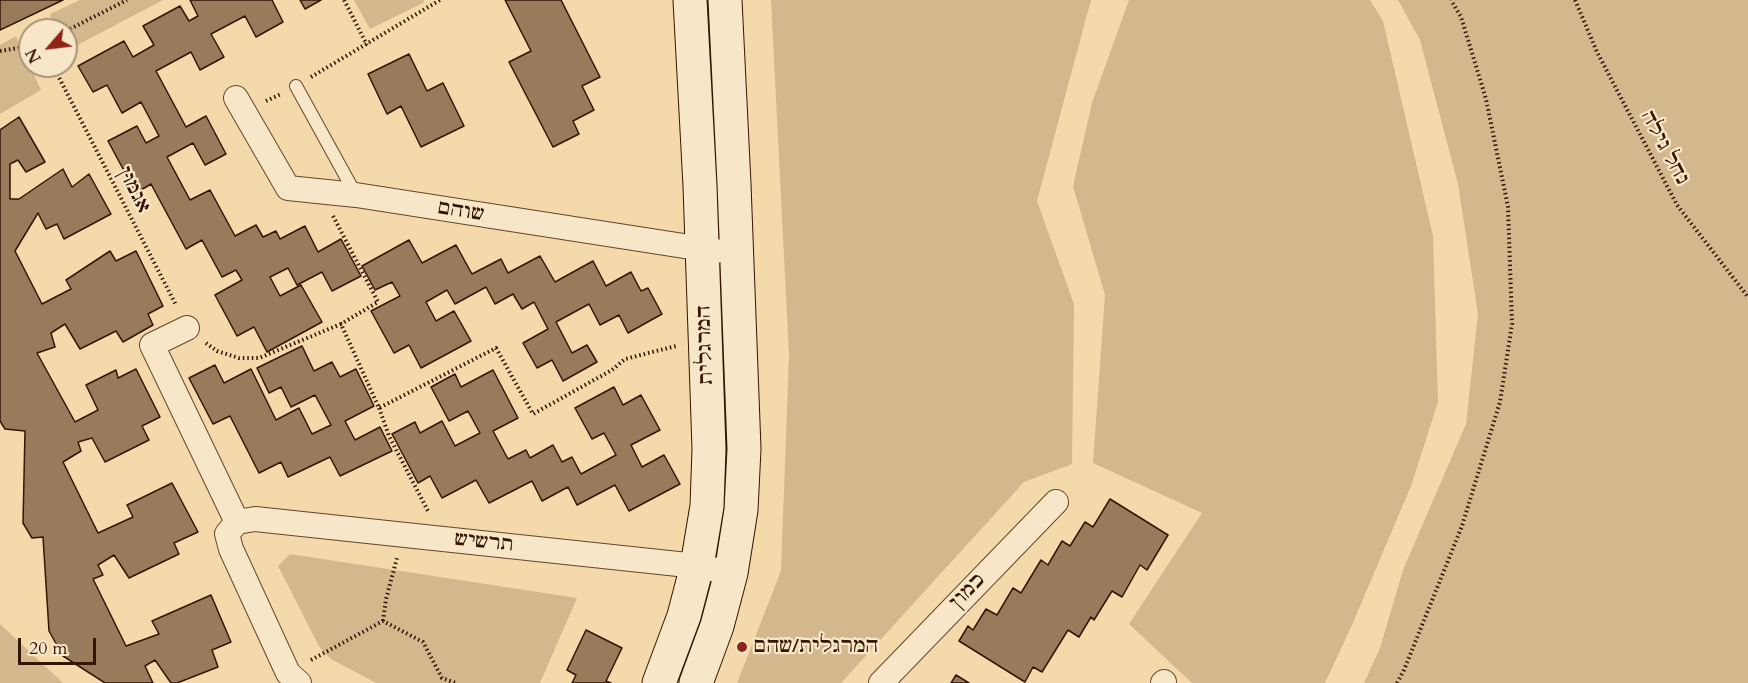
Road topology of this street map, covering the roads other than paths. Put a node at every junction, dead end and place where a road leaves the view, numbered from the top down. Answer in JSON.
{"nodes":[{"id":1,"x":690,"y":0,"type":"edge"},
{"id":2,"x":725,"y":0,"type":"edge"},
{"id":3,"x":296,"y":86,"type":"road end"},
{"id":4,"x":240,"y":105,"type":"road end"},
{"id":5,"x":356,"y":195,"type":"junction"},
{"id":6,"x":702,"y":249,"type":"junction"},
{"id":7,"x":736,"y":253,"type":"junction"},
{"id":8,"x":187,"y":328,"type":"road end"},
{"id":9,"x":1056,"y":502,"type":"dead end"},
{"id":10,"x":237,"y":522,"type":"junction"},
{"id":11,"x":697,"y":566,"type":"junction"},
{"id":12,"x":731,"y":573,"type":"junction"},
{"id":13,"x":294,"y":678,"type":"edge"},
{"id":14,"x":660,"y":683,"type":"edge"},
{"id":15,"x":696,"y":683,"type":"edge"},
{"id":16,"x":881,"y":683,"type":"edge"}],
"edges":[{"from":1,"to":6,"type":"street","name":"המרגלית"},
{"from":2,"to":7,"type":"street","name":"המרגלית"},
{"from":3,"to":5,"type":"lane"},
{"from":4,"to":5,"type":"street","name":"שוהם"},
{"from":5,"to":6,"type":"street","name":"שוהם"},
{"from":6,"to":7,"type":"street","name":"שוהם"},
{"from":6,"to":11,"type":"street","name":"המרגלית"},
{"from":7,"to":12,"type":"street","name":"המרגלית"},
{"from":8,"to":10,"type":"street"},
{"from":9,"to":16,"type":"street","name":"כמון"},
{"from":10,"to":11,"type":"street","name":"תרשיש"},
{"from":10,"to":13,"type":"street"},
{"from":11,"to":12,"type":"street","name":"תרשיש"},
{"from":11,"to":14,"type":"street","name":"המרגלית"},
{"from":12,"to":15,"type":"street","name":"המרגלית"}]}
